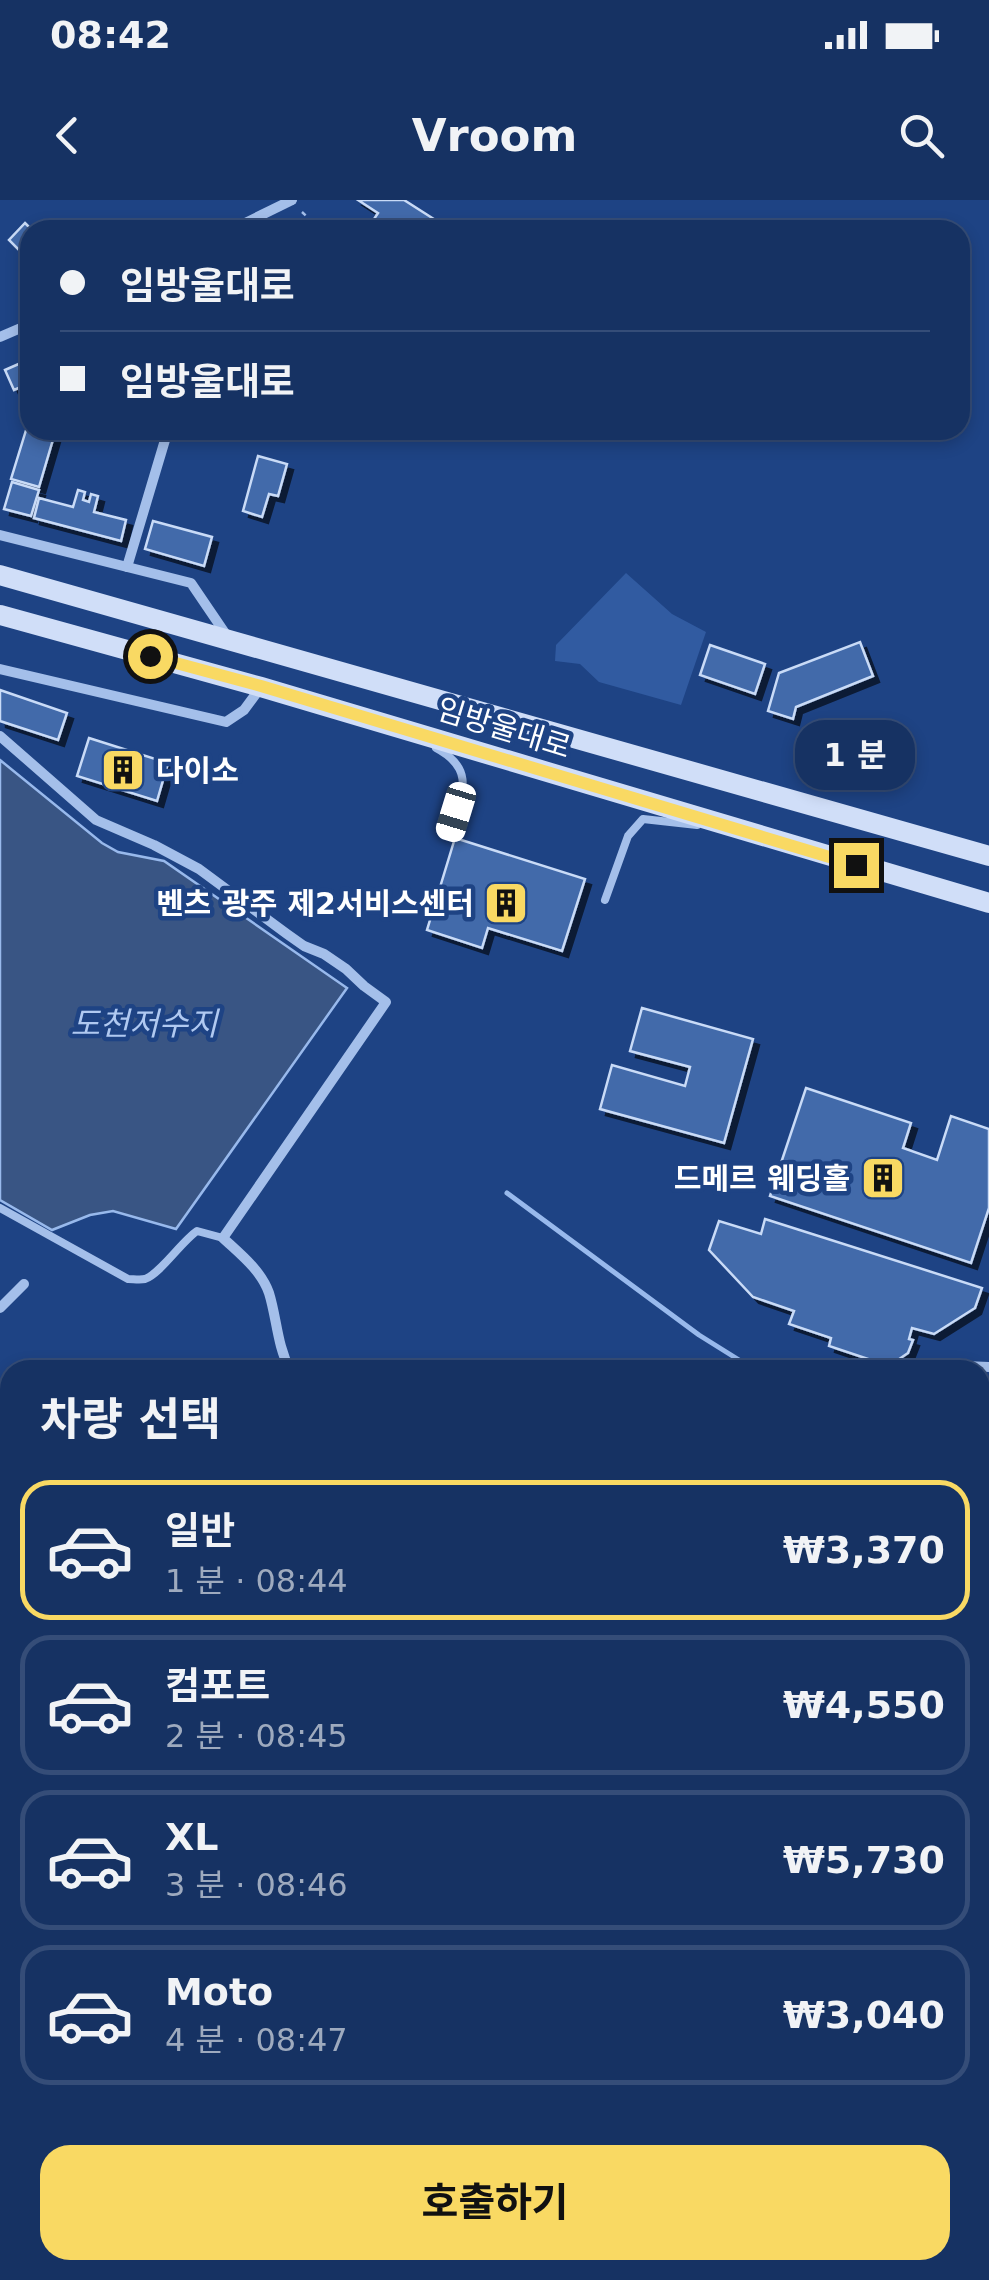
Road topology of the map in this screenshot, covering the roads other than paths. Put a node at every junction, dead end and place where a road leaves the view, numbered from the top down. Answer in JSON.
{"nodes":[{"id":1,"x":291,"y":201,"type":"edge"},
{"id":2,"x":252,"y":220,"type":"edge"},
{"id":3,"x":165,"y":440,"type":"edge"},
{"id":4,"x":0,"y":536,"type":"edge"},
{"id":5,"x":127,"y":567,"type":"junction"},
{"id":6,"x":0,"y":575,"type":"edge"},
{"id":7,"x":0,"y":615,"type":"edge"},
{"id":8,"x":231,"y":641,"type":"junction"},
{"id":9,"x":0,"y":670,"type":"edge"},
{"id":10,"x":261,"y":686,"type":"junction"},
{"id":11,"x":396,"y":727,"type":"junction"},
{"id":12,"x":0,"y":736,"type":"edge"},
{"id":13,"x":719,"y":824,"type":"junction"},
{"id":14,"x":448,"y":835,"type":"dead end"},
{"id":15,"x":989,"y":856,"type":"edge"},
{"id":16,"x":605,"y":900,"type":"dead end"},
{"id":17,"x":989,"y":903,"type":"edge"},
{"id":18,"x":0,"y":1208,"type":"edge"},
{"id":19,"x":223,"y":1238,"type":"junction"},
{"id":20,"x":24,"y":1284,"type":"dead end"},
{"id":21,"x":0,"y":1308,"type":"edge"},
{"id":22,"x":285,"y":1360,"type":"edge"}],
"edges":[{"from":1,"to":2,"type":"street"},
{"from":3,"to":5,"type":"street"},
{"from":4,"to":5,"type":"street"},
{"from":5,"to":8,"type":"street"},
{"from":6,"to":8,"type":"main road","name":"임방울대로"},
{"from":7,"to":10,"type":"main road","name":"임방울대로"},
{"from":8,"to":15,"type":"main road","name":"임방울대로"},
{"from":9,"to":10,"type":"street"},
{"from":10,"to":11,"type":"main road","name":"임방울대로"},
{"from":11,"to":13,"type":"main road","name":"임방울대로"},
{"from":11,"to":14,"type":"lane"},
{"from":12,"to":19,"type":"street"},
{"from":13,"to":16,"type":"lane"},
{"from":13,"to":17,"type":"main road","name":"임방울대로"},
{"from":18,"to":19,"type":"lane"},
{"from":19,"to":22,"type":"street"},
{"from":20,"to":21,"type":"street"}]}
